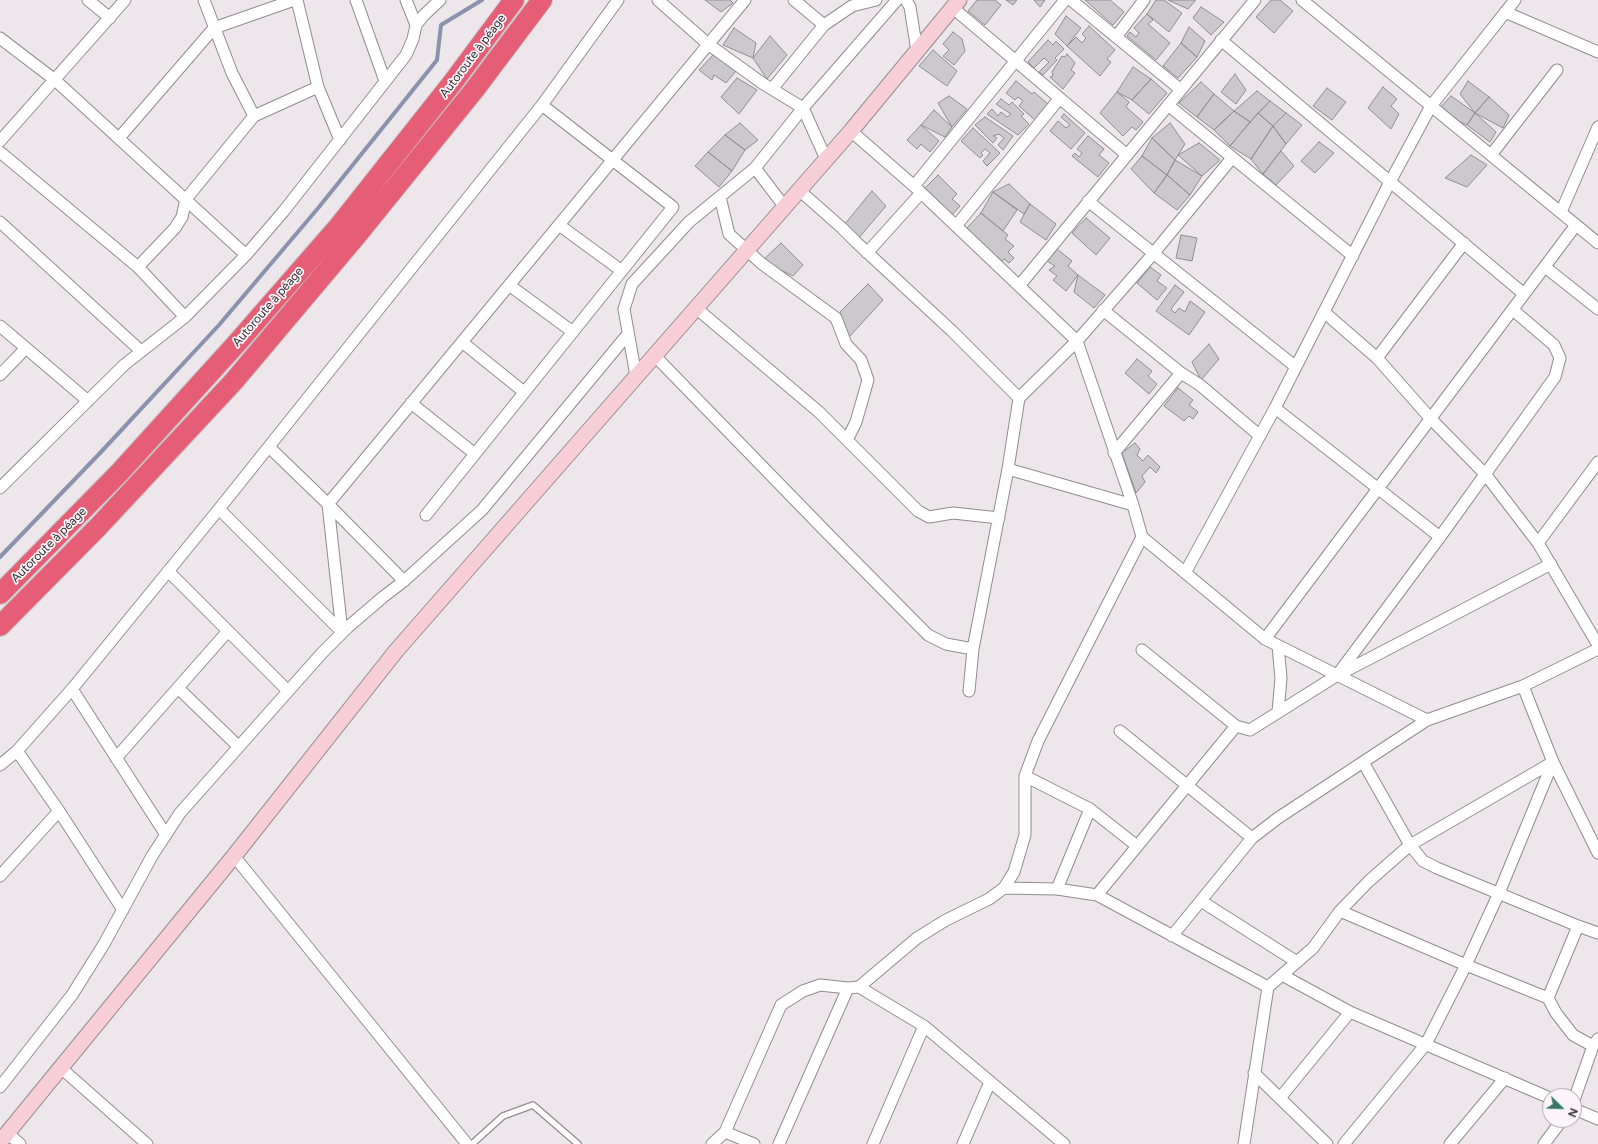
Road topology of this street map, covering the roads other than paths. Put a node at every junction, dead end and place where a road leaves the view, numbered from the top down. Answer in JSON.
{"nodes":[{"id":1,"x":88,"y":0,"type":"edge"},
{"id":2,"x":125,"y":0,"type":"edge"},
{"id":3,"x":204,"y":0,"type":"edge"},
{"id":4,"x":295,"y":0,"type":"edge"},
{"id":5,"x":356,"y":0,"type":"edge"},
{"id":6,"x":406,"y":0,"type":"edge"},
{"id":7,"x":440,"y":0,"type":"edge"},
{"id":8,"x":514,"y":0,"type":"edge"},
{"id":9,"x":542,"y":0,"type":"edge"},
{"id":10,"x":618,"y":0,"type":"edge"},
{"id":11,"x":658,"y":0,"type":"edge"},
{"id":12,"x":745,"y":0,"type":"edge"},
{"id":13,"x":794,"y":0,"type":"edge"},
{"id":14,"x":876,"y":0,"type":"edge"},
{"id":15,"x":897,"y":0,"type":"edge"},
{"id":16,"x":906,"y":0,"type":"edge"},
{"id":17,"x":1065,"y":0,"type":"edge"},
{"id":18,"x":1071,"y":0,"type":"edge"},
{"id":19,"x":1144,"y":0,"type":"edge"},
{"id":20,"x":1255,"y":0,"type":"edge"},
{"id":21,"x":1302,"y":0,"type":"edge"},
{"id":22,"x":1515,"y":0,"type":"edge"},
{"id":23,"x":956,"y":4,"type":"edge"},
{"id":24,"x":1505,"y":12,"type":"junction"},
{"id":25,"x":110,"y":18,"type":"junction"},
{"id":26,"x":416,"y":25,"type":"junction"},
{"id":27,"x":824,"y":25,"type":"junction"},
{"id":28,"x":214,"y":28,"type":"junction"},
{"id":29,"x":1116,"y":37,"type":"junction"},
{"id":30,"x":0,"y":38,"type":"edge"},
{"id":31,"x":1221,"y":40,"type":"junction"},
{"id":32,"x":708,"y":44,"type":"junction"},
{"id":33,"x":917,"y":51,"type":"junction"},
{"id":34,"x":1598,"y":52,"type":"edge"},
{"id":35,"x":1015,"y":61,"type":"junction"},
{"id":36,"x":1557,"y":70,"type":"dead end"},
{"id":37,"x":55,"y":80,"type":"junction"},
{"id":38,"x":385,"y":82,"type":"junction"},
{"id":39,"x":318,"y":87,"type":"junction"},
{"id":40,"x":772,"y":89,"type":"junction"},
{"id":41,"x":1181,"y":90,"type":"junction"},
{"id":42,"x":1059,"y":99,"type":"junction"},
{"id":43,"x":542,"y":105,"type":"junction"},
{"id":44,"x":1168,"y":105,"type":"junction"},
{"id":45,"x":1431,"y":106,"type":"junction"},
{"id":46,"x":803,"y":108,"type":"junction"},
{"id":47,"x":254,"y":116,"type":"junction"},
{"id":48,"x":1598,"y":127,"type":"edge"},
{"id":49,"x":851,"y":131,"type":"junction"},
{"id":50,"x":119,"y":138,"type":"junction"},
{"id":51,"x":340,"y":140,"type":"junction"},
{"id":52,"x":0,"y":141,"type":"edge"},
{"id":53,"x":1127,"y":155,"type":"junction"},
{"id":54,"x":1490,"y":155,"type":"junction"},
{"id":55,"x":2,"y":158,"type":"edge"},
{"id":56,"x":1232,"y":158,"type":"junction"},
{"id":57,"x":826,"y":159,"type":"junction"},
{"id":58,"x":613,"y":160,"type":"junction"},
{"id":59,"x":755,"y":168,"type":"junction"},
{"id":60,"x":1390,"y":182,"type":"junction"},
{"id":61,"x":799,"y":190,"type":"junction"},
{"id":62,"x":918,"y":190,"type":"junction"},
{"id":63,"x":720,"y":197,"type":"junction"},
{"id":64,"x":186,"y":199,"type":"junction"},
{"id":65,"x":1088,"y":202,"type":"junction"},
{"id":66,"x":784,"y":206,"type":"junction"},
{"id":67,"x":1561,"y":212,"type":"junction"},
{"id":68,"x":0,"y":222,"type":"edge"},
{"id":69,"x":559,"y":225,"type":"junction"},
{"id":70,"x":1576,"y":225,"type":"junction"},
{"id":71,"x":956,"y":226,"type":"junction"},
{"id":72,"x":1464,"y":243,"type":"junction"},
{"id":73,"x":1598,"y":243,"type":"edge"},
{"id":74,"x":747,"y":250,"type":"junction"},
{"id":75,"x":867,"y":252,"type":"junction"},
{"id":76,"x":1153,"y":254,"type":"junction"},
{"id":77,"x":246,"y":255,"type":"junction"},
{"id":78,"x":1353,"y":256,"type":"junction"},
{"id":79,"x":138,"y":266,"type":"junction"},
{"id":80,"x":1545,"y":267,"type":"junction"},
{"id":81,"x":622,"y":271,"type":"junction"},
{"id":82,"x":509,"y":285,"type":"junction"},
{"id":83,"x":1019,"y":286,"type":"junction"},
{"id":84,"x":1524,"y":294,"type":"junction"},
{"id":85,"x":696,"y":308,"type":"junction"},
{"id":86,"x":1598,"y":309,"type":"edge"},
{"id":87,"x":1103,"y":310,"type":"junction"},
{"id":88,"x":1513,"y":310,"type":"junction"},
{"id":89,"x":1324,"y":312,"type":"junction"},
{"id":90,"x":184,"y":317,"type":"junction"},
{"id":91,"x":0,"y":326,"type":"edge"},
{"id":92,"x":573,"y":332,"type":"junction"},
{"id":93,"x":628,"y":334,"type":"junction"},
{"id":94,"x":1077,"y":341,"type":"junction"},
{"id":95,"x":462,"y":342,"type":"junction"},
{"id":96,"x":26,"y":348,"type":"junction"},
{"id":97,"x":141,"y":351,"type":"junction"},
{"id":98,"x":654,"y":355,"type":"junction"},
{"id":99,"x":1377,"y":358,"type":"junction"},
{"id":100,"x":1296,"y":367,"type":"junction"},
{"id":101,"x":1181,"y":373,"type":"junction"},
{"id":102,"x":0,"y":375,"type":"edge"},
{"id":103,"x":636,"y":376,"type":"junction"},
{"id":104,"x":524,"y":392,"type":"junction"},
{"id":105,"x":1019,"y":398,"type":"junction"},
{"id":106,"x":88,"y":401,"type":"junction"},
{"id":107,"x":411,"y":403,"type":"junction"},
{"id":108,"x":1275,"y":408,"type":"junction"},
{"id":109,"x":1430,"y":419,"type":"junction"},
{"id":110,"x":1260,"y":436,"type":"junction"},
{"id":111,"x":847,"y":440,"type":"junction"},
{"id":112,"x":268,"y":448,"type":"junction"},
{"id":113,"x":1114,"y":453,"type":"junction"},
{"id":114,"x":475,"y":454,"type":"junction"},
{"id":115,"x":1597,"y":467,"type":"edge"},
{"id":116,"x":1008,"y":469,"type":"junction"},
{"id":117,"x":1486,"y":475,"type":"junction"},
{"id":118,"x":0,"y":488,"type":"edge"},
{"id":119,"x":1378,"y":489,"type":"junction"},
{"id":120,"x":328,"y":504,"type":"junction"},
{"id":121,"x":1133,"y":505,"type":"junction"},
{"id":122,"x":220,"y":509,"type":"junction"},
{"id":123,"x":426,"y":515,"type":"dead end"},
{"id":124,"x":999,"y":518,"type":"junction"},
{"id":125,"x":1142,"y":537,"type":"junction"},
{"id":126,"x":1440,"y":537,"type":"junction"},
{"id":127,"x":1538,"y":543,"type":"junction"},
{"id":128,"x":1551,"y":564,"type":"junction"},
{"id":129,"x":168,"y":572,"type":"junction"},
{"id":130,"x":1185,"y":573,"type":"junction"},
{"id":131,"x":404,"y":582,"type":"junction"},
{"id":132,"x":0,"y":594,"type":"edge"},
{"id":133,"x":0,"y":626,"type":"edge"},
{"id":134,"x":228,"y":631,"type":"junction"},
{"id":135,"x":342,"y":632,"type":"junction"},
{"id":136,"x":1265,"y":639,"type":"junction"},
{"id":137,"x":1598,"y":645,"type":"edge"},
{"id":138,"x":1278,"y":646,"type":"junction"},
{"id":139,"x":973,"y":648,"type":"junction"},
{"id":140,"x":1598,"y":649,"type":"edge"},
{"id":141,"x":1142,"y":650,"type":"dead end"},
{"id":142,"x":1336,"y":676,"type":"junction"},
{"id":143,"x":1523,"y":686,"type":"junction"},
{"id":144,"x":178,"y":688,"type":"junction"},
{"id":145,"x":72,"y":689,"type":"junction"},
{"id":146,"x":288,"y":691,"type":"junction"},
{"id":147,"x":969,"y":691,"type":"dead end"},
{"id":148,"x":1278,"y":712,"type":"junction"},
{"id":149,"x":1427,"y":720,"type":"junction"},
{"id":150,"x":1236,"y":726,"type":"junction"},
{"id":151,"x":1120,"y":731,"type":"dead end"},
{"id":152,"x":238,"y":746,"type":"junction"},
{"id":153,"x":17,"y":751,"type":"junction"},
{"id":154,"x":116,"y":758,"type":"junction"},
{"id":155,"x":1363,"y":762,"type":"junction"},
{"id":156,"x":1553,"y":762,"type":"junction"},
{"id":157,"x":0,"y":765,"type":"edge"},
{"id":158,"x":1025,"y":776,"type":"junction"},
{"id":159,"x":1187,"y":786,"type":"junction"},
{"id":160,"x":1090,"y":809,"type":"junction"},
{"id":161,"x":59,"y":811,"type":"junction"},
{"id":162,"x":166,"y":835,"type":"junction"},
{"id":163,"x":1252,"y":838,"type":"junction"},
{"id":164,"x":1410,"y":845,"type":"junction"},
{"id":165,"x":1137,"y":846,"type":"junction"},
{"id":166,"x":1598,"y":852,"type":"edge"},
{"id":167,"x":234,"y":856,"type":"junction"},
{"id":168,"x":0,"y":876,"type":"edge"},
{"id":169,"x":1004,"y":888,"type":"junction"},
{"id":170,"x":1057,"y":889,"type":"junction"},
{"id":171,"x":1499,"y":892,"type":"junction"},
{"id":172,"x":1097,"y":895,"type":"junction"},
{"id":173,"x":1201,"y":901,"type":"junction"},
{"id":174,"x":123,"y":910,"type":"junction"},
{"id":175,"x":1340,"y":911,"type":"junction"},
{"id":176,"x":1578,"y":926,"type":"junction"},
{"id":177,"x":1598,"y":933,"type":"edge"},
{"id":178,"x":1172,"y":936,"type":"junction"},
{"id":179,"x":1297,"y":962,"type":"junction"},
{"id":180,"x":1466,"y":965,"type":"junction"},
{"id":181,"x":1282,"y":975,"type":"junction"},
{"id":182,"x":853,"y":987,"type":"junction"},
{"id":183,"x":1268,"y":987,"type":"junction"},
{"id":184,"x":1548,"y":998,"type":"junction"},
{"id":185,"x":1350,"y":1012,"type":"junction"},
{"id":186,"x":924,"y":1026,"type":"junction"},
{"id":187,"x":1595,"y":1042,"type":"edge"},
{"id":188,"x":1426,"y":1044,"type":"junction"},
{"id":189,"x":60,"y":1068,"type":"junction"},
{"id":190,"x":1254,"y":1073,"type":"junction"},
{"id":191,"x":1505,"y":1078,"type":"junction"},
{"id":192,"x":990,"y":1082,"type":"junction"},
{"id":193,"x":0,"y":1087,"type":"edge"},
{"id":194,"x":1578,"y":1088,"type":"edge"},
{"id":195,"x":1542,"y":1094,"type":"edge"},
{"id":196,"x":1280,"y":1098,"type":"junction"},
{"id":197,"x":1582,"y":1112,"type":"edge"},
{"id":198,"x":1598,"y":1119,"type":"edge"},
{"id":199,"x":1556,"y":1128,"type":"edge"},
{"id":200,"x":725,"y":1132,"type":"junction"},
{"id":201,"x":3,"y":1137,"type":"edge"},
{"id":202,"x":1050,"y":1139,"type":"edge"},
{"id":203,"x":20,"y":1144,"type":"edge"},
{"id":204,"x":147,"y":1144,"type":"edge"},
{"id":205,"x":467,"y":1144,"type":"edge"},
{"id":206,"x":472,"y":1144,"type":"edge"},
{"id":207,"x":578,"y":1144,"type":"edge"},
{"id":208,"x":712,"y":1144,"type":"edge"},
{"id":209,"x":754,"y":1144,"type":"edge"},
{"id":210,"x":779,"y":1144,"type":"edge"},
{"id":211,"x":873,"y":1144,"type":"edge"},
{"id":212,"x":963,"y":1144,"type":"edge"},
{"id":213,"x":1064,"y":1144,"type":"edge"},
{"id":214,"x":1244,"y":1144,"type":"edge"},
{"id":215,"x":1328,"y":1144,"type":"edge"},
{"id":216,"x":1344,"y":1144,"type":"edge"},
{"id":217,"x":1450,"y":1144,"type":"edge"},
{"id":218,"x":1544,"y":1144,"type":"edge"}],
"edges":[{"from":1,"to":25,"type":"street"},
{"from":2,"to":25,"type":"street"},
{"from":3,"to":28,"type":"street"},
{"from":4,"to":28,"type":"street"},
{"from":4,"to":39,"type":"street"},
{"from":5,"to":38,"type":"street"},
{"from":6,"to":26,"type":"street"},
{"from":7,"to":26,"type":"street"},
{"from":8,"to":132,"type":"highway","name":"Autoroute à péage"},
{"from":9,"to":133,"type":"highway"},
{"from":10,"to":43,"type":"street"},
{"from":11,"to":32,"type":"street"},
{"from":12,"to":32,"type":"street"},
{"from":13,"to":27,"type":"street"},
{"from":14,"to":27,"type":"street"},
{"from":15,"to":46,"type":"street"},
{"from":16,"to":33,"type":"street"},
{"from":17,"to":35,"type":"street"},
{"from":18,"to":29,"type":"street"},
{"from":19,"to":29,"type":"street"},
{"from":20,"to":31,"type":"street"},
{"from":21,"to":45,"type":"street"},
{"from":22,"to":24,"type":"street"},
{"from":23,"to":33,"type":"street"},
{"from":23,"to":35,"type":"street"},
{"from":24,"to":34,"type":"street"},
{"from":24,"to":45,"type":"street"},
{"from":25,"to":37,"type":"street"},
{"from":26,"to":38,"type":"street"},
{"from":27,"to":40,"type":"street"},
{"from":28,"to":47,"type":"street"},
{"from":28,"to":50,"type":"street"},
{"from":29,"to":41,"type":"street"},
{"from":30,"to":37,"type":"street"},
{"from":31,"to":41,"type":"street"},
{"from":31,"to":60,"type":"street"},
{"from":32,"to":40,"type":"street"},
{"from":32,"to":58,"type":"street"},
{"from":33,"to":49,"type":"street"},
{"from":35,"to":42,"type":"street"},
{"from":35,"to":62,"type":"street"},
{"from":36,"to":54,"type":"street"},
{"from":37,"to":50,"type":"street"},
{"from":37,"to":52,"type":"street"},
{"from":38,"to":51,"type":"street"},
{"from":39,"to":47,"type":"street"},
{"from":39,"to":51,"type":"street"},
{"from":40,"to":46,"type":"street"},
{"from":41,"to":44,"type":"street"},
{"from":42,"to":53,"type":"street"},
{"from":42,"to":71,"type":"street"},
{"from":43,"to":58,"type":"street"},
{"from":43,"to":112,"type":"street"},
{"from":44,"to":53,"type":"street"},
{"from":44,"to":56,"type":"street"},
{"from":45,"to":54,"type":"street"},
{"from":45,"to":60,"type":"street"},
{"from":46,"to":57,"type":"street"},
{"from":46,"to":59,"type":"street"},
{"from":47,"to":64,"type":"street"},
{"from":48,"to":67,"type":"street"},
{"from":49,"to":57,"type":"street"},
{"from":49,"to":62,"type":"street"},
{"from":50,"to":64,"type":"street"},
{"from":51,"to":77,"type":"street"},
{"from":53,"to":65,"type":"street"},
{"from":54,"to":67,"type":"street"},
{"from":55,"to":79,"type":"street"},
{"from":56,"to":76,"type":"street"},
{"from":56,"to":78,"type":"street"},
{"from":57,"to":61,"type":"street"},
{"from":58,"to":69,"type":"street"},
{"from":58,"to":81,"type":"street"},
{"from":59,"to":63,"type":"street"},
{"from":59,"to":66,"type":"street"},
{"from":60,"to":72,"type":"street"},
{"from":60,"to":78,"type":"street"},
{"from":61,"to":66,"type":"street"},
{"from":61,"to":75,"type":"street"},
{"from":62,"to":71,"type":"street"},
{"from":62,"to":75,"type":"street"},
{"from":63,"to":74,"type":"street"},
{"from":63,"to":93,"type":"street"},
{"from":64,"to":77,"type":"street"},
{"from":64,"to":79,"type":"street"},
{"from":65,"to":76,"type":"street"},
{"from":65,"to":83,"type":"street"},
{"from":66,"to":74,"type":"street"},
{"from":67,"to":70,"type":"street"},
{"from":68,"to":97,"type":"street"},
{"from":69,"to":81,"type":"street"},
{"from":69,"to":82,"type":"street"},
{"from":70,"to":73,"type":"street"},
{"from":70,"to":80,"type":"street"},
{"from":71,"to":83,"type":"street"},
{"from":72,"to":84,"type":"street"},
{"from":72,"to":99,"type":"street"},
{"from":74,"to":85,"type":"street"},
{"from":74,"to":111,"type":"street"},
{"from":75,"to":105,"type":"street"},
{"from":76,"to":87,"type":"street"},
{"from":76,"to":100,"type":"street"},
{"from":77,"to":90,"type":"street"},
{"from":78,"to":89,"type":"street"},
{"from":79,"to":90,"type":"street"},
{"from":80,"to":84,"type":"street"},
{"from":80,"to":86,"type":"street"},
{"from":81,"to":92,"type":"street"},
{"from":82,"to":92,"type":"street"},
{"from":82,"to":95,"type":"street"},
{"from":83,"to":94,"type":"street"},
{"from":84,"to":88,"type":"street"},
{"from":85,"to":98,"type":"street"},
{"from":85,"to":111,"type":"street"},
{"from":87,"to":94,"type":"street"},
{"from":87,"to":101,"type":"street"},
{"from":88,"to":109,"type":"street"},
{"from":88,"to":117,"type":"street"},
{"from":89,"to":99,"type":"street"},
{"from":89,"to":100,"type":"street"},
{"from":90,"to":97,"type":"street"},
{"from":91,"to":96,"type":"street"},
{"from":92,"to":104,"type":"street"},
{"from":93,"to":103,"type":"street"},
{"from":93,"to":131,"type":"street"},
{"from":94,"to":105,"type":"street"},
{"from":94,"to":113,"type":"street"},
{"from":95,"to":104,"type":"street"},
{"from":95,"to":107,"type":"street"},
{"from":96,"to":102,"type":"street"},
{"from":96,"to":106,"type":"street"},
{"from":97,"to":106,"type":"street"},
{"from":98,"to":103,"type":"street"},
{"from":98,"to":139,"type":"street"},
{"from":99,"to":109,"type":"street"},
{"from":100,"to":108,"type":"street"},
{"from":101,"to":110,"type":"street"},
{"from":101,"to":113,"type":"street"},
{"from":103,"to":167,"type":"street"},
{"from":104,"to":114,"type":"street"},
{"from":105,"to":116,"type":"street"},
{"from":106,"to":118,"type":"street"},
{"from":107,"to":114,"type":"street"},
{"from":107,"to":120,"type":"street"},
{"from":108,"to":110,"type":"street"},
{"from":108,"to":119,"type":"street"},
{"from":109,"to":117,"type":"street"},
{"from":109,"to":119,"type":"street"},
{"from":110,"to":130,"type":"street"},
{"from":111,"to":124,"type":"street"},
{"from":112,"to":120,"type":"street"},
{"from":112,"to":122,"type":"street"},
{"from":113,"to":121,"type":"street"},
{"from":114,"to":123,"type":"street"},
{"from":115,"to":127,"type":"street"},
{"from":116,"to":121,"type":"street"},
{"from":116,"to":124,"type":"street"},
{"from":117,"to":126,"type":"street"},
{"from":117,"to":127,"type":"street"},
{"from":119,"to":126,"type":"street"},
{"from":119,"to":136,"type":"street"},
{"from":120,"to":131,"type":"street"},
{"from":120,"to":135,"type":"street"},
{"from":121,"to":125,"type":"street"},
{"from":122,"to":129,"type":"street"},
{"from":122,"to":135,"type":"street"},
{"from":124,"to":139,"type":"street"},
{"from":125,"to":130,"type":"street"},
{"from":125,"to":158,"type":"street"},
{"from":126,"to":142,"type":"street"},
{"from":127,"to":128,"type":"street"},
{"from":128,"to":137,"type":"street"},
{"from":128,"to":142,"type":"street"},
{"from":129,"to":134,"type":"street"},
{"from":129,"to":145,"type":"street"},
{"from":130,"to":136,"type":"street"},
{"from":131,"to":135,"type":"street"},
{"from":134,"to":144,"type":"street"},
{"from":134,"to":146,"type":"street"},
{"from":135,"to":146,"type":"street"},
{"from":136,"to":138,"type":"street"},
{"from":138,"to":142,"type":"street"},
{"from":138,"to":148,"type":"street"},
{"from":139,"to":147,"type":"street"},
{"from":140,"to":143,"type":"street"},
{"from":141,"to":150,"type":"street"},
{"from":142,"to":148,"type":"street"},
{"from":142,"to":149,"type":"street"},
{"from":143,"to":149,"type":"street"},
{"from":143,"to":156,"type":"street"},
{"from":144,"to":152,"type":"street"},
{"from":144,"to":154,"type":"street"},
{"from":145,"to":153,"type":"street"},
{"from":145,"to":154,"type":"street"},
{"from":146,"to":152,"type":"street"},
{"from":148,"to":150,"type":"street"},
{"from":149,"to":155,"type":"street"},
{"from":150,"to":159,"type":"street"},
{"from":151,"to":159,"type":"street"},
{"from":152,"to":162,"type":"street"},
{"from":153,"to":157,"type":"street"},
{"from":153,"to":161,"type":"street"},
{"from":154,"to":162,"type":"street"},
{"from":155,"to":163,"type":"street"},
{"from":155,"to":164,"type":"street"},
{"from":156,"to":164,"type":"street"},
{"from":156,"to":166,"type":"street"},
{"from":156,"to":171,"type":"street"},
{"from":158,"to":160,"type":"street"},
{"from":158,"to":169,"type":"street"},
{"from":159,"to":163,"type":"street"},
{"from":159,"to":165,"type":"street"},
{"from":160,"to":165,"type":"street"},
{"from":160,"to":170,"type":"street"},
{"from":161,"to":168,"type":"street"},
{"from":161,"to":174,"type":"street"},
{"from":162,"to":174,"type":"street"},
{"from":163,"to":173,"type":"street"},
{"from":164,"to":171,"type":"street"},
{"from":164,"to":175,"type":"street"},
{"from":165,"to":172,"type":"street"},
{"from":167,"to":189,"type":"street"},
{"from":167,"to":205,"type":"street"},
{"from":169,"to":170,"type":"street"},
{"from":169,"to":182,"type":"street"},
{"from":170,"to":172,"type":"street"},
{"from":171,"to":176,"type":"street"},
{"from":171,"to":180,"type":"street"},
{"from":172,"to":178,"type":"street"},
{"from":173,"to":178,"type":"street"},
{"from":173,"to":179,"type":"street"},
{"from":174,"to":193,"type":"street"},
{"from":175,"to":179,"type":"street"},
{"from":175,"to":180,"type":"street"},
{"from":176,"to":177,"type":"street"},
{"from":176,"to":184,"type":"street"},
{"from":178,"to":183,"type":"street"},
{"from":179,"to":181,"type":"street"},
{"from":180,"to":184,"type":"street"},
{"from":180,"to":188,"type":"street"},
{"from":181,"to":183,"type":"street"},
{"from":181,"to":185,"type":"street"},
{"from":182,"to":186,"type":"street"},
{"from":182,"to":200,"type":"street"},
{"from":182,"to":210,"type":"street"},
{"from":183,"to":190,"type":"street"},
{"from":184,"to":187,"type":"street"},
{"from":185,"to":188,"type":"street"},
{"from":185,"to":196,"type":"street"},
{"from":186,"to":192,"type":"street"},
{"from":186,"to":211,"type":"street"},
{"from":187,"to":194,"type":"street"},
{"from":188,"to":191,"type":"street"},
{"from":188,"to":216,"type":"street"},
{"from":189,"to":201,"type":"street"},
{"from":189,"to":204,"type":"street"},
{"from":190,"to":196,"type":"street"},
{"from":190,"to":214,"type":"street"},
{"from":191,"to":195,"type":"street"},
{"from":191,"to":217,"type":"street"},
{"from":192,"to":202,"type":"street"},
{"from":192,"to":212,"type":"street"},
{"from":196,"to":215,"type":"street"},
{"from":197,"to":198,"type":"street"},
{"from":199,"to":218,"type":"street"},
{"from":200,"to":208,"type":"street"},
{"from":200,"to":209,"type":"street"},
{"from":201,"to":203,"type":"street"},
{"from":202,"to":213,"type":"street"},
{"from":206,"to":207,"type":"lane"}]}
